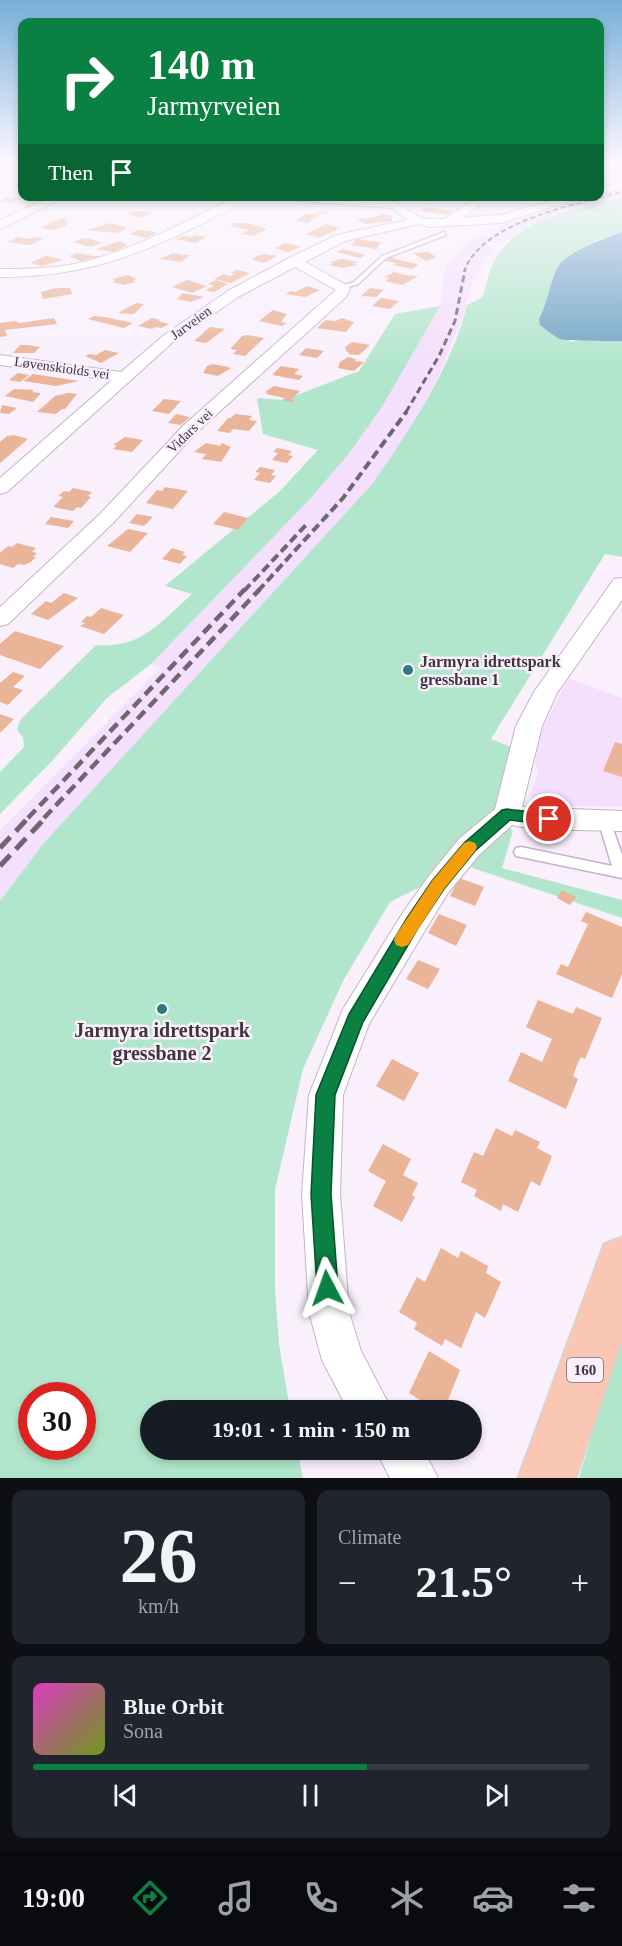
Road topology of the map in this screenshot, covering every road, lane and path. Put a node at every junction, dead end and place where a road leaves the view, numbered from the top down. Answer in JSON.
{"nodes":[{"id":1,"x":176,"y":230,"type":"edge"},
{"id":2,"x":378,"y":230,"type":"edge"},
{"id":3,"x":434,"y":230,"type":"edge"},
{"id":4,"x":444,"y":234,"type":"joint"},
{"id":5,"x":294,"y":261,"type":"junction"},
{"id":6,"x":0,"y":273,"type":"edge"},
{"id":7,"x":342,"y":287,"type":"junction"},
{"id":8,"x":0,"y":360,"type":"edge"},
{"id":9,"x":123,"y":377,"type":"junction"},
{"id":10,"x":0,"y":488,"type":"edge"},
{"id":11,"x":622,"y":584,"type":"edge"},
{"id":12,"x":0,"y":619,"type":"edge"},
{"id":13,"x":507,"y":814,"type":"junction"},
{"id":14,"x":613,"y":820,"type":"edge"},
{"id":15,"x":521,"y":852,"type":"dead end"},
{"id":16,"x":622,"y":873,"type":"edge"},
{"id":17,"x":622,"y":1262,"type":"edge"},
{"id":18,"x":366,"y":1400,"type":"edge"},
{"id":19,"x":404,"y":1460,"type":"edge"},
{"id":20,"x":416,"y":1478,"type":"edge"},
{"id":21,"x":547,"y":1478,"type":"edge"}],
"edges":[{"from":1,"to":6,"type":"street"},
{"from":2,"to":5,"type":"street","name":"Jarveien"},
{"from":3,"to":4,"type":"street"},
{"from":4,"to":7,"type":"lane"},
{"from":5,"to":7,"type":"street"},
{"from":5,"to":9,"type":"street","name":"Jarveien"},
{"from":7,"to":12,"type":"street","name":"Vidars vei"},
{"from":8,"to":9,"type":"street","name":"Løvenskiolds vei"},
{"from":9,"to":10,"type":"street","name":"Jarveien"},
{"from":11,"to":13,"type":"street"},
{"from":13,"to":14,"type":"street"},
{"from":13,"to":18,"type":"street"},
{"from":14,"to":16,"type":"lane"},
{"from":15,"to":16,"type":"lane"},
{"from":17,"to":21,"type":"main road","number":"160"},
{"from":19,"to":20,"type":"street"}]}
